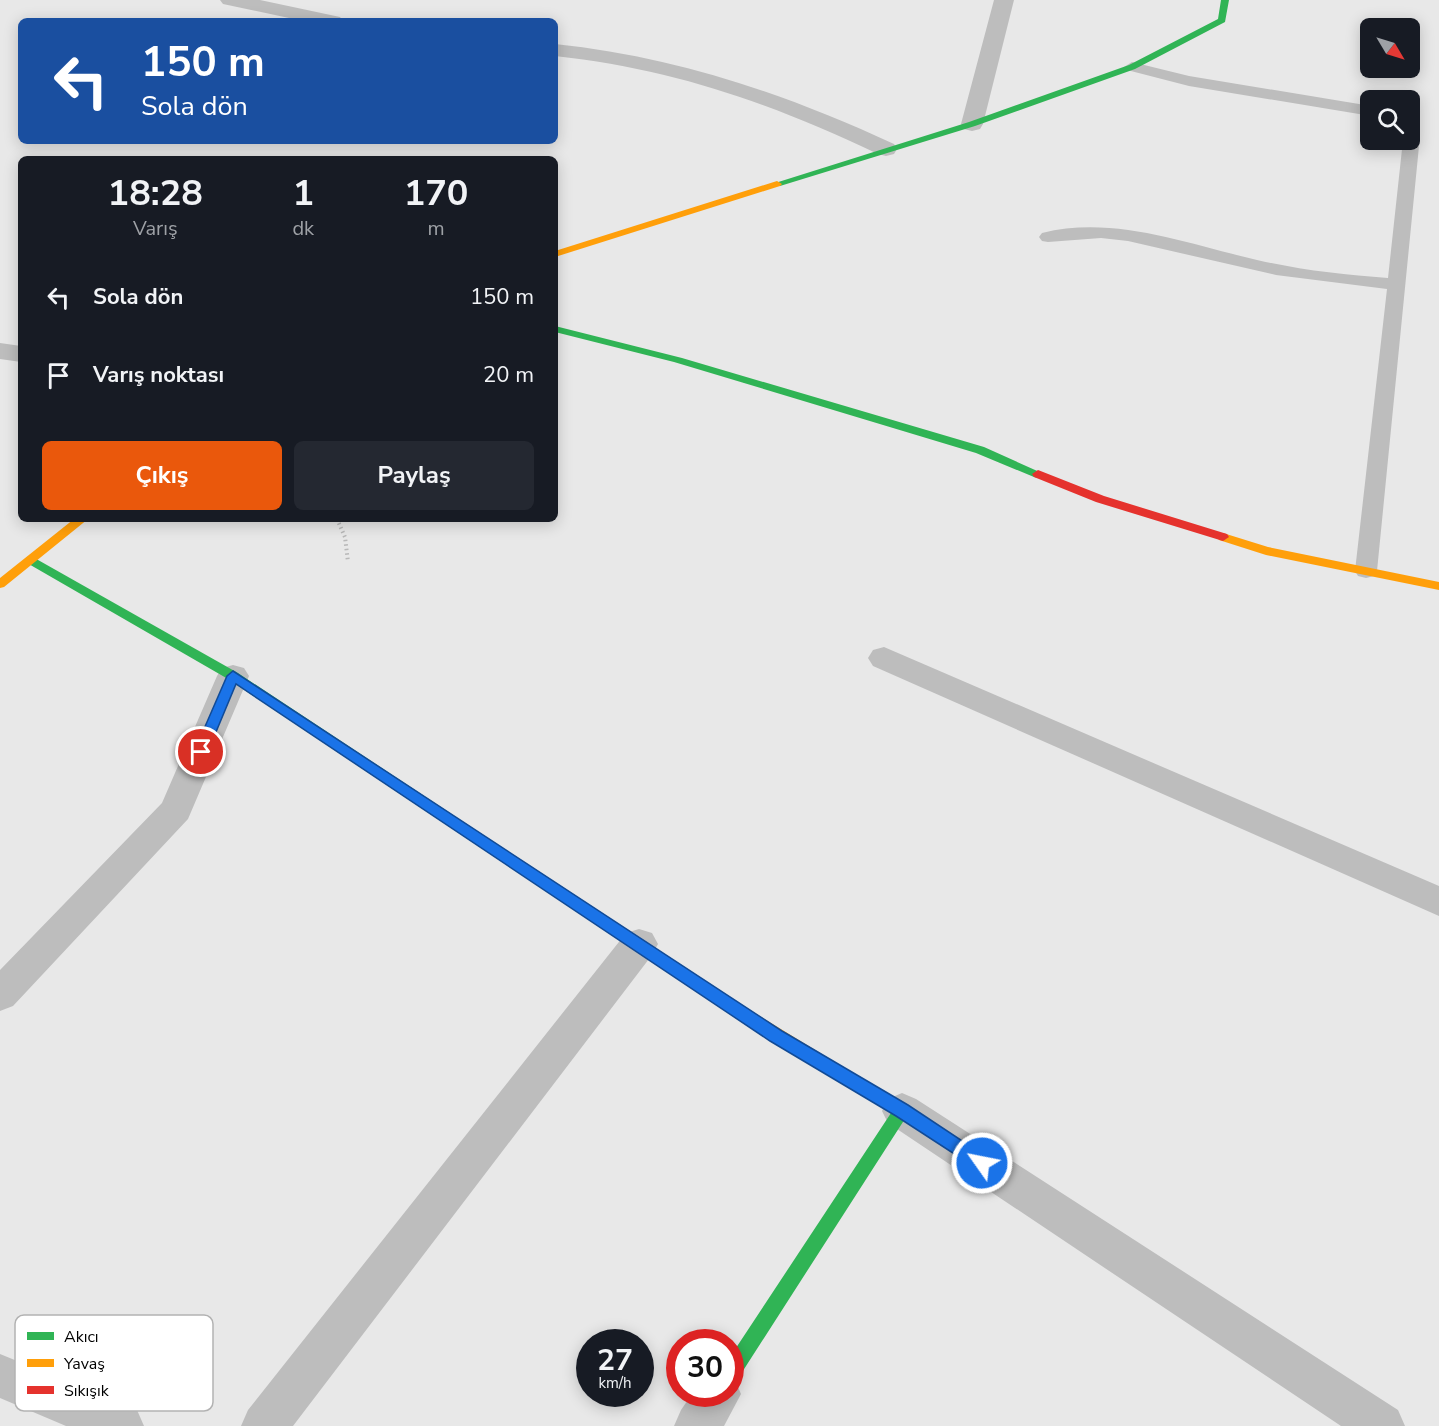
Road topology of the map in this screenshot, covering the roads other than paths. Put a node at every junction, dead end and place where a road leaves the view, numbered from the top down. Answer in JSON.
{"nodes":[{"id":1,"x":230,"y":0,"type":"edge"},
{"id":2,"x":1004,"y":0,"type":"edge"},
{"id":3,"x":1225,"y":0,"type":"edge"},
{"id":4,"x":318,"y":18,"type":"edge"},
{"id":5,"x":558,"y":50,"type":"edge"},
{"id":6,"x":1132,"y":67,"type":"junction"},
{"id":7,"x":1360,"y":109,"type":"edge"},
{"id":8,"x":972,"y":124,"type":"junction"},
{"id":9,"x":886,"y":148,"type":"junction"},
{"id":10,"x":1410,"y":150,"type":"edge"},
{"id":11,"x":1048,"y":237,"type":"dead end"},
{"id":12,"x":558,"y":253,"type":"edge"},
{"id":13,"x":1395,"y":284,"type":"junction"},
{"id":14,"x":558,"y":330,"type":"edge"},
{"id":15,"x":0,"y":351,"type":"edge"},
{"id":16,"x":18,"y":354,"type":"edge"},
{"id":17,"x":78,"y":522,"type":"edge"},
{"id":18,"x":31,"y":560,"type":"junction"},
{"id":19,"x":1366,"y":571,"type":"junction"},
{"id":20,"x":0,"y":584,"type":"edge"},
{"id":21,"x":1439,"y":586,"type":"edge"},
{"id":22,"x":884,"y":658,"type":"dead end"},
{"id":23,"x":233,"y":676,"type":"junction"},
{"id":24,"x":1439,"y":902,"type":"edge"},
{"id":25,"x":639,"y":944,"type":"junction"},
{"id":26,"x":0,"y":995,"type":"edge"},
{"id":27,"x":902,"y":1111,"type":"junction"},
{"id":28,"x":744,"y":1353,"type":"edge"},
{"id":29,"x":0,"y":1376,"type":"edge"},
{"id":30,"x":15,"y":1382,"type":"edge"},
{"id":31,"x":709,"y":1407,"type":"edge"},
{"id":32,"x":85,"y":1411,"type":"edge"},
{"id":33,"x":121,"y":1426,"type":"edge"},
{"id":34,"x":264,"y":1426,"type":"edge"},
{"id":35,"x":697,"y":1426,"type":"edge"},
{"id":36,"x":1382,"y":1426,"type":"edge"}],
"edges":[{"from":1,"to":4,"type":"street"},
{"from":2,"to":8,"type":"street"},
{"from":3,"to":6,"type":"street"},
{"from":5,"to":9,"type":"street"},
{"from":6,"to":7,"type":"lane"},
{"from":6,"to":8,"type":"street"},
{"from":8,"to":9,"type":"street"},
{"from":9,"to":12,"type":"street"},
{"from":10,"to":13,"type":"lane"},
{"from":11,"to":13,"type":"lane"},
{"from":13,"to":19,"type":"lane"},
{"from":14,"to":19,"type":"street"},
{"from":15,"to":16,"type":"street"},
{"from":17,"to":18,"type":"street"},
{"from":18,"to":20,"type":"street"},
{"from":18,"to":23,"type":"street"},
{"from":19,"to":21,"type":"street"},
{"from":22,"to":24,"type":"street"},
{"from":23,"to":25,"type":"street"},
{"from":23,"to":26,"type":"street"},
{"from":25,"to":27,"type":"street"},
{"from":25,"to":34,"type":"street"},
{"from":27,"to":28,"type":"street"},
{"from":27,"to":36,"type":"street"},
{"from":29,"to":30,"type":"street"},
{"from":31,"to":35,"type":"street"},
{"from":32,"to":33,"type":"street"}]}
